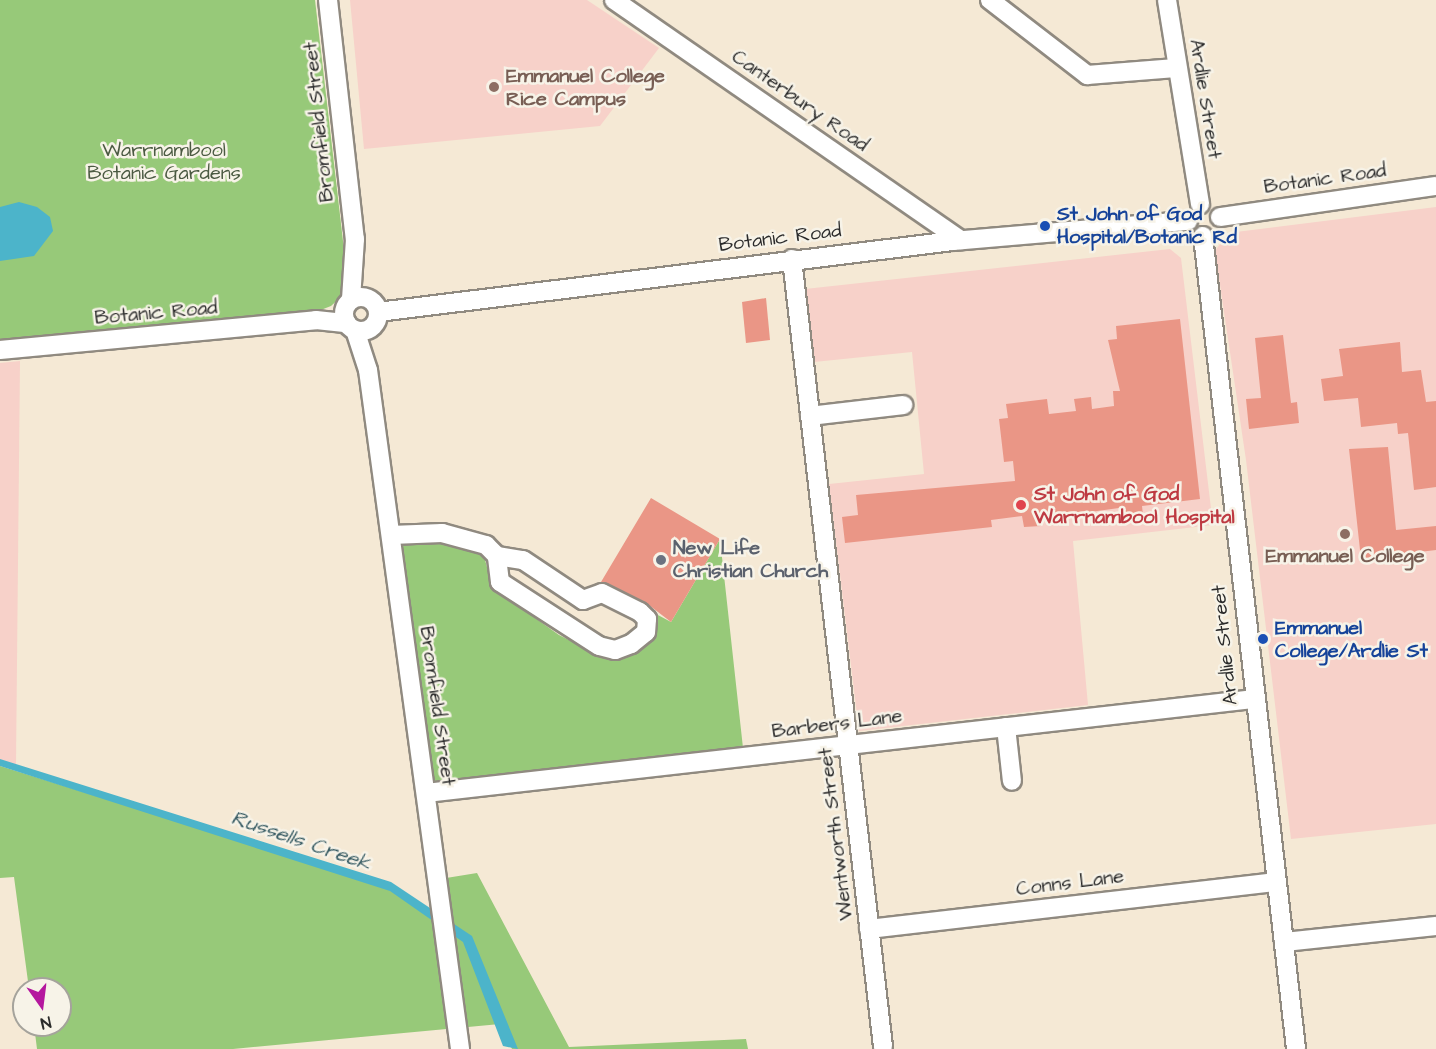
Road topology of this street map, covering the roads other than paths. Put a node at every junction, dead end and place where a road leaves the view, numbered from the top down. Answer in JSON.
{"nodes":[{"id":1,"x":328,"y":0,"type":"edge"},
{"id":2,"x":614,"y":0,"type":"edge"},
{"id":3,"x":990,"y":0,"type":"edge"},
{"id":4,"x":1167,"y":0,"type":"edge"},
{"id":5,"x":1176,"y":68,"type":"junction"},
{"id":6,"x":1436,"y":186,"type":"edge"},
{"id":7,"x":1200,"y":204,"type":"junction"},
{"id":8,"x":1220,"y":217,"type":"junction"},
{"id":9,"x":1188,"y":221,"type":"junction"},
{"id":10,"x":1203,"y":236,"type":"junction"},
{"id":11,"x":355,"y":239,"type":"junction"},
{"id":12,"x":961,"y":240,"type":"junction"},
{"id":13,"x":792,"y":259,"type":"junction"},
{"id":14,"x":349,"y":302,"type":"junction"},
{"id":15,"x":364,"y":318,"type":"junction"},
{"id":16,"x":316,"y":320,"type":"junction"},
{"id":17,"x":0,"y":350,"type":"edge"},
{"id":18,"x":903,"y":405,"type":"dead end"},
{"id":19,"x":810,"y":416,"type":"junction"},
{"id":20,"x":391,"y":535,"type":"junction"},
{"id":21,"x":497,"y":556,"type":"junction"},
{"id":22,"x":584,"y":600,"type":"junction"},
{"id":23,"x":570,"y":627,"type":"junction"},
{"id":24,"x":1254,"y":699,"type":"junction"},
{"id":25,"x":1006,"y":727,"type":"junction"},
{"id":26,"x":848,"y":745,"type":"junction"},
{"id":27,"x":1012,"y":781,"type":"dead end"},
{"id":28,"x":426,"y":793,"type":"junction"},
{"id":29,"x":1276,"y":882,"type":"junction"},
{"id":30,"x":1436,"y":926,"type":"edge"},
{"id":31,"x":869,"y":929,"type":"junction"},
{"id":32,"x":1284,"y":942,"type":"junction"},
{"id":33,"x":883,"y":1047,"type":"dead end"},
{"id":34,"x":460,"y":1049,"type":"edge"},
{"id":35,"x":1296,"y":1049,"type":"edge"}],
"edges":[{"from":1,"to":11,"type":"street","name":"Bromfield Street"},
{"from":2,"to":12,"type":"street","name":"Canterbury Road"},
{"from":3,"to":5,"type":"street"},
{"from":4,"to":5,"type":"street","name":"Ardlie Street"},
{"from":5,"to":7,"type":"street","name":"Ardlie Street"},
{"from":6,"to":8,"type":"street","name":"Botanic Road"},
{"from":7,"to":8,"type":"street"},
{"from":7,"to":9,"type":"street"},
{"from":8,"to":10,"type":"street"},
{"from":9,"to":10,"type":"street"},
{"from":9,"to":12,"type":"street","name":"Botanic Road"},
{"from":10,"to":24,"type":"street","name":"Ardlie Street"},
{"from":11,"to":14,"type":"street","name":"Bromfield Street"},
{"from":11,"to":15,"type":"street","name":"Bromfield Street"},
{"from":12,"to":13,"type":"street","name":"Botanic Road"},
{"from":13,"to":15,"type":"street","name":"Botanic Road"},
{"from":13,"to":19,"type":"street","name":"Wentworth Street"},
{"from":14,"to":15,"type":"street"},
{"from":14,"to":16,"type":"street","name":"Botanic Road"},
{"from":15,"to":16,"type":"street","name":"Botanic Road"},
{"from":15,"to":20,"type":"street","name":"Bromfield Street"},
{"from":16,"to":17,"type":"street","name":"Botanic Road"},
{"from":18,"to":19,"type":"street"},
{"from":19,"to":26,"type":"street","name":"Wentworth Street"},
{"from":20,"to":21,"type":"street"},
{"from":20,"to":28,"type":"street","name":"Bromfield Street"},
{"from":21,"to":22,"type":"street"},
{"from":21,"to":23,"type":"street"},
{"from":22,"to":23,"type":"street"},
{"from":22,"to":23,"type":"street"},
{"from":24,"to":25,"type":"street","name":"Barbers Lane"},
{"from":24,"to":29,"type":"street","name":"Ardlie Street"},
{"from":25,"to":26,"type":"street","name":"Barbers Lane"},
{"from":25,"to":27,"type":"street"},
{"from":26,"to":28,"type":"street","name":"Barbers Lane"},
{"from":26,"to":31,"type":"street","name":"Wentworth Street"},
{"from":28,"to":34,"type":"street","name":"Bromfield Street"},
{"from":29,"to":31,"type":"street","name":"Conns Lane"},
{"from":29,"to":32,"type":"street","name":"Ardlie Street"},
{"from":30,"to":32,"type":"street"},
{"from":31,"to":33,"type":"street","name":"Wentworth Street"},
{"from":32,"to":35,"type":"street","name":"Ardlie Street"}]}
